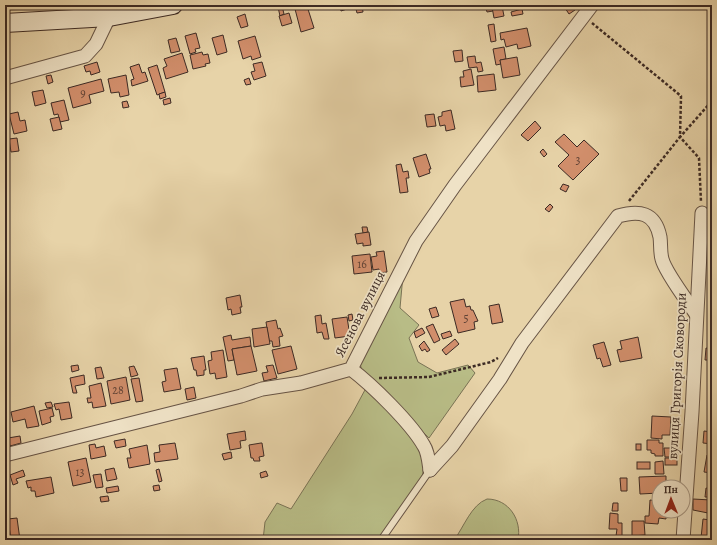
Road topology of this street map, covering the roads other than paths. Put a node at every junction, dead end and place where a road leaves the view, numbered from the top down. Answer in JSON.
{"nodes":[{"id":1,"x":173,"y":5,"type":"edge"},
{"id":2,"x":592,"y":5,"type":"edge"},
{"id":3,"x":109,"y":17,"type":"junction"},
{"id":4,"x":5,"y":23,"type":"edge"},
{"id":5,"x":5,"y":78,"type":"edge"},
{"id":6,"x":702,"y":213,"type":"road end"},
{"id":7,"x":696,"y":314,"type":"junction"},
{"id":8,"x":351,"y":370,"type":"junction"},
{"id":9,"x":5,"y":455,"type":"edge"},
{"id":10,"x":430,"y":470,"type":"junction"},
{"id":11,"x":381,"y":540,"type":"edge"},
{"id":12,"x":683,"y":540,"type":"edge"}],
"edges":[{"from":1,"to":3,"type":"street"},
{"from":2,"to":8,"type":"street","name":"Ясенова вулиця"},
{"from":3,"to":4,"type":"street"},
{"from":3,"to":5,"type":"street"},
{"from":6,"to":7,"type":"street","name":"вулиця Григорія Сковороди"},
{"from":7,"to":10,"type":"street"},
{"from":7,"to":12,"type":"street","name":"вулиця Григорія Сковороди"},
{"from":8,"to":9,"type":"street","name":"Ясенова вулиця"},
{"from":8,"to":10,"type":"street"},
{"from":10,"to":11,"type":"lane"}]}
